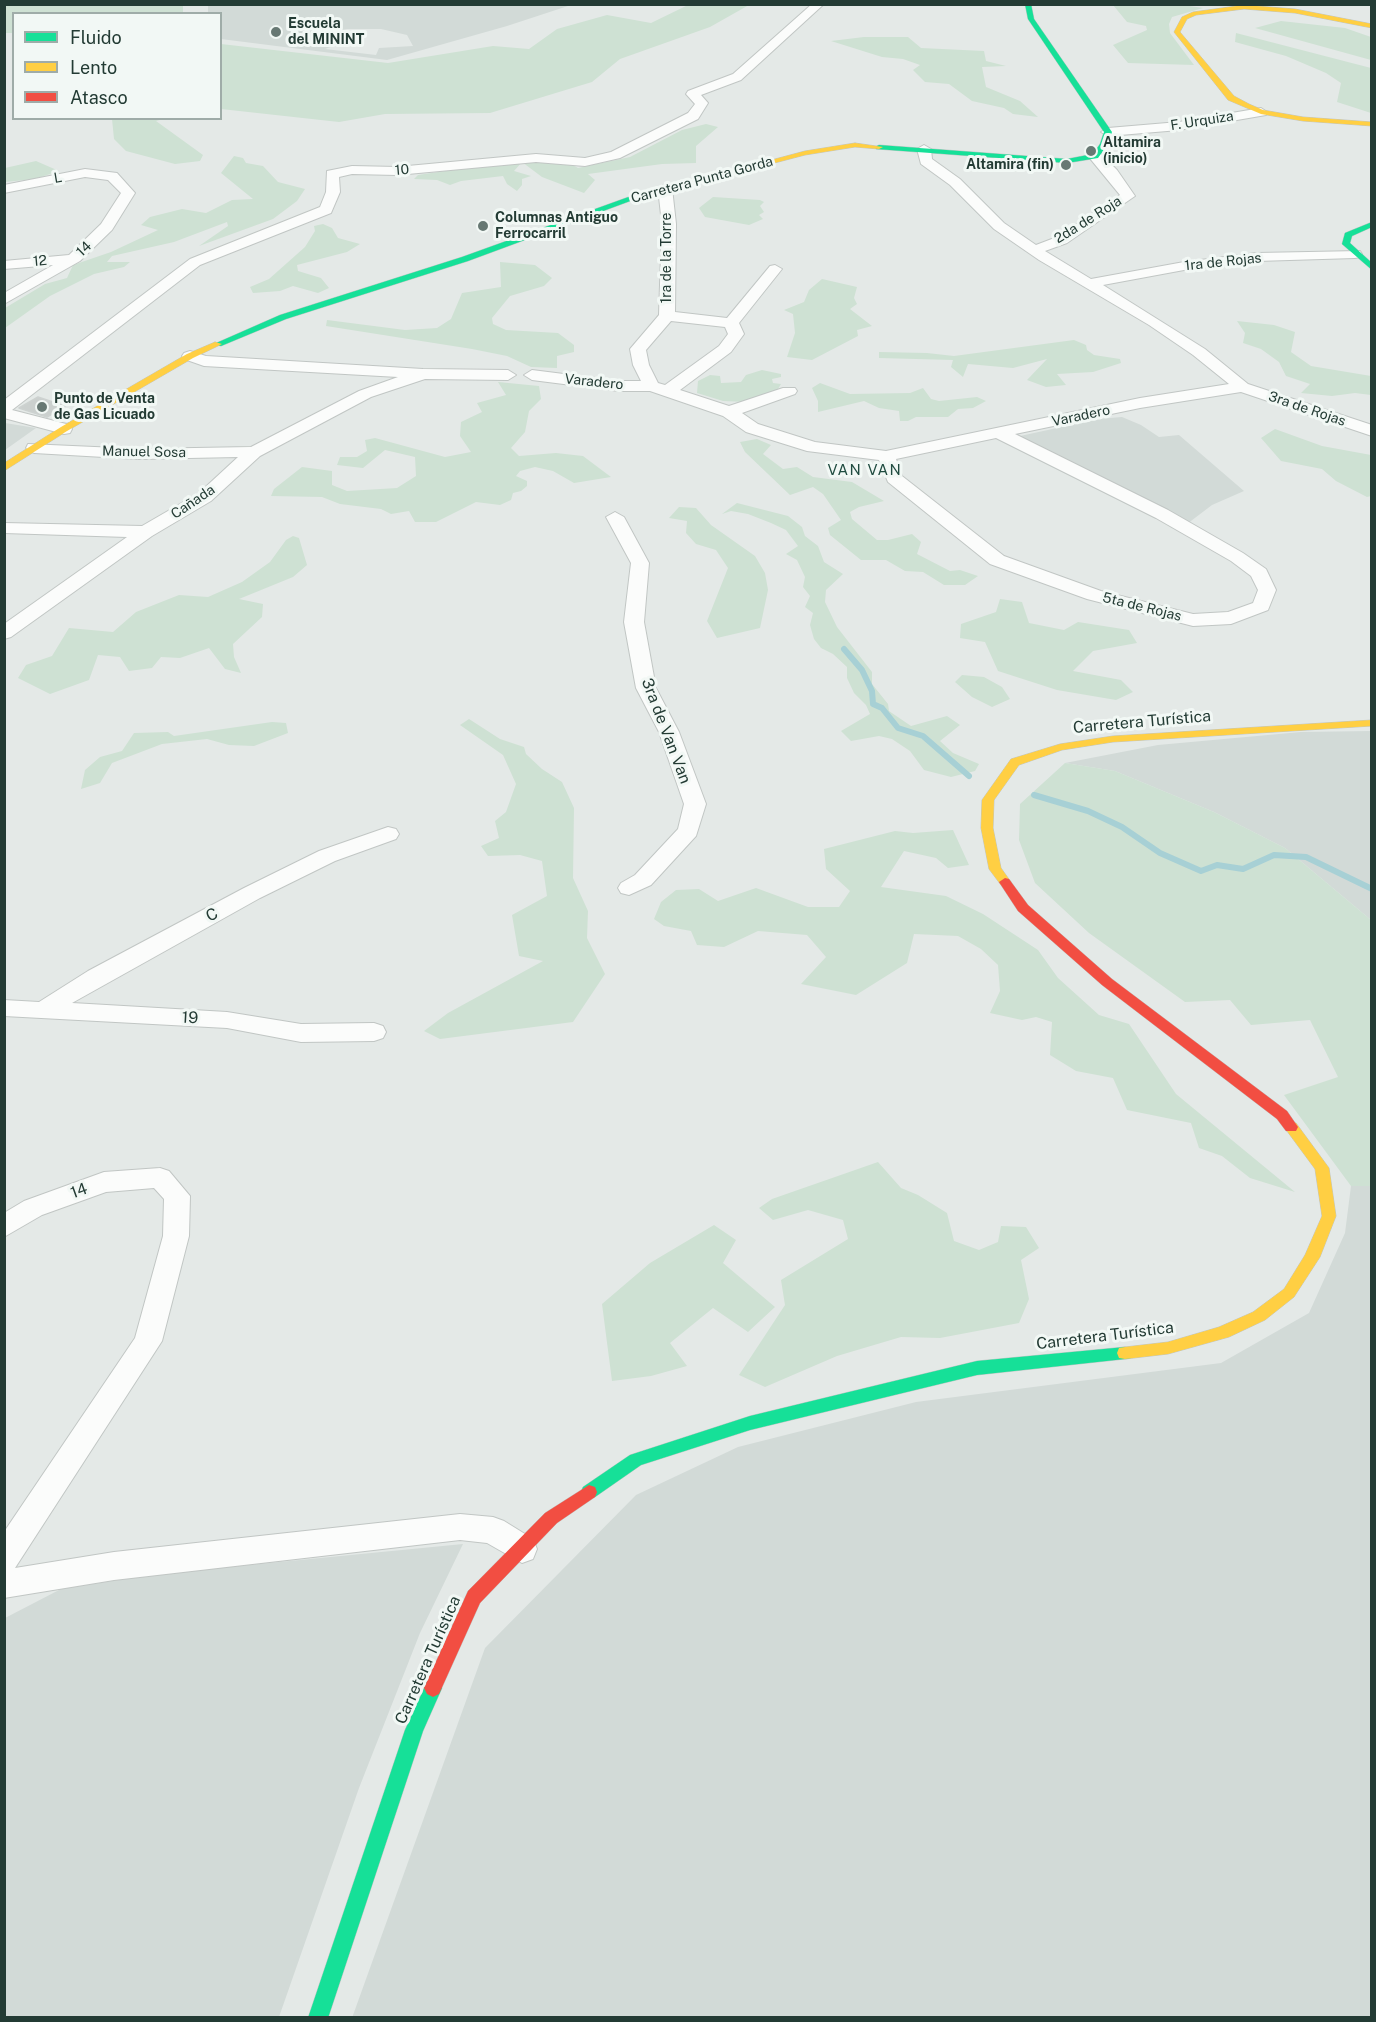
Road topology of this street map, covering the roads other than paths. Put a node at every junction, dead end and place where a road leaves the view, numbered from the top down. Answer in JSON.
{"nodes":[{"id":1,"x":819,"y":4,"type":"edge"},
{"id":2,"x":1028,"y":4,"type":"edge"},
{"id":3,"x":1371,"y":26,"type":"edge"},
{"id":4,"x":1261,"y":112,"type":"junction"},
{"id":5,"x":1371,"y":124,"type":"edge"},
{"id":6,"x":1108,"y":132,"type":"junction"},
{"id":7,"x":924,"y":148,"type":"junction"},
{"id":8,"x":1095,"y":156,"type":"junction"},
{"id":9,"x":112,"y":176,"type":"joint"},
{"id":10,"x":665,"y":188,"type":"junction"},
{"id":11,"x":4,"y":189,"type":"edge"},
{"id":12,"x":1371,"y":224,"type":"edge"},
{"id":13,"x":1034,"y":250,"type":"junction"},
{"id":14,"x":1355,"y":254,"type":"junction"},
{"id":15,"x":75,"y":258,"type":"junction"},
{"id":16,"x":4,"y":265,"type":"edge"},
{"id":17,"x":1371,"y":268,"type":"edge"},
{"id":18,"x":775,"y":269,"type":"dead end"},
{"id":19,"x":1092,"y":283,"type":"junction"},
{"id":20,"x":4,"y":300,"type":"edge"},
{"id":21,"x":667,"y":316,"type":"junction"},
{"id":22,"x":731,"y":323,"type":"junction"},
{"id":23,"x":190,"y":356,"type":"junction"},
{"id":24,"x":423,"y":374,"type":"junction"},
{"id":25,"x":508,"y":375,"type":"dead end"},
{"id":26,"x":532,"y":375,"type":"dead end"},
{"id":27,"x":1242,"y":387,"type":"junction"},
{"id":28,"x":660,"y":389,"type":"junction"},
{"id":29,"x":789,"y":391,"type":"dead end"},
{"id":30,"x":4,"y":408,"type":"edge"},
{"id":31,"x":729,"y":412,"type":"junction"},
{"id":32,"x":4,"y":413,"type":"edge"},
{"id":33,"x":64,"y":429,"type":"junction"},
{"id":34,"x":1371,"y":431,"type":"edge"},
{"id":35,"x":1001,"y":434,"type":"junction"},
{"id":36,"x":34,"y":448,"type":"junction"},
{"id":37,"x":254,"y":452,"type":"junction"},
{"id":38,"x":886,"y":456,"type":"junction"},
{"id":39,"x":4,"y":468,"type":"edge"},
{"id":40,"x":615,"y":517,"type":"dead end"},
{"id":41,"x":4,"y":528,"type":"edge"},
{"id":42,"x":146,"y":532,"type":"junction"},
{"id":43,"x":4,"y":633,"type":"edge"},
{"id":44,"x":1371,"y":723,"type":"edge"},
{"id":45,"x":388,"y":834,"type":"dead end"},
{"id":46,"x":628,"y":888,"type":"dead end"},
{"id":47,"x":4,"y":1008,"type":"edge"},
{"id":48,"x":43,"y":1010,"type":"junction"},
{"id":49,"x":374,"y":1032,"type":"dead end"},
{"id":50,"x":4,"y":1227,"type":"edge"},
{"id":51,"x":522,"y":1549,"type":"junction"},
{"id":52,"x":4,"y":1559,"type":"edge"},
{"id":53,"x":4,"y":1584,"type":"edge"},
{"id":54,"x":318,"y":2018,"type":"edge"}],
"edges":[{"from":1,"to":30,"type":"street","name":"10"},
{"from":2,"to":6,"type":"main road"},
{"from":3,"to":4,"type":"main road"},
{"from":4,"to":5,"type":"main road"},
{"from":4,"to":6,"type":"street","name":"F. Urquiza"},
{"from":6,"to":8,"type":"main road"},
{"from":7,"to":8,"type":"main road","name":"Carretera Punta Gorda"},
{"from":7,"to":10,"type":"main road","name":"Carretera Punta Gorda"},
{"from":7,"to":13,"type":"street"},
{"from":8,"to":13,"type":"street","name":"2da de Roja"},
{"from":9,"to":11,"type":"street","name":"L"},
{"from":9,"to":15,"type":"street","name":"14"},
{"from":10,"to":21,"type":"street","name":"1ra de la Torre"},
{"from":10,"to":23,"type":"main road","name":"Carretera Punta Gorda"},
{"from":12,"to":14,"type":"main road"},
{"from":13,"to":19,"type":"street"},
{"from":14,"to":17,"type":"main road"},
{"from":14,"to":19,"type":"street","name":"1ra de Rojas"},
{"from":15,"to":16,"type":"street","name":"12"},
{"from":15,"to":20,"type":"street","name":"14"},
{"from":18,"to":22,"type":"street"},
{"from":19,"to":27,"type":"street"},
{"from":21,"to":22,"type":"street"},
{"from":21,"to":28,"type":"street","name":"1ra de la Torre"},
{"from":22,"to":28,"type":"street"},
{"from":23,"to":24,"type":"street"},
{"from":23,"to":33,"type":"main road","name":"Carretera Punta Gorda"},
{"from":24,"to":25,"type":"street"},
{"from":24,"to":37,"type":"street","name":"Cañada"},
{"from":26,"to":28,"type":"street","name":"Varadero"},
{"from":27,"to":34,"type":"street","name":"3ra de Rojas"},
{"from":27,"to":35,"type":"street","name":"Varadero"},
{"from":28,"to":31,"type":"street","name":"Varadero"},
{"from":29,"to":31,"type":"street"},
{"from":31,"to":38,"type":"street","name":"Varadero"},
{"from":32,"to":33,"type":"street"},
{"from":33,"to":36,"type":"main road","name":"Carretera Punta Gorda"},
{"from":35,"to":38,"type":"street","name":"Varadero"},
{"from":35,"to":38,"type":"street","name":"5ta de Rojas"},
{"from":36,"to":37,"type":"street","name":"Manuel Sosa"},
{"from":36,"to":39,"type":"main road","name":"Carretera Punta Gorda"},
{"from":37,"to":42,"type":"street","name":"Cañada"},
{"from":40,"to":46,"type":"street","name":"3ra de Van Van"},
{"from":41,"to":42,"type":"street"},
{"from":42,"to":43,"type":"street","name":"Cañada"},
{"from":44,"to":51,"type":"main road","name":"Carretera Turística"},
{"from":45,"to":48,"type":"street","name":"C"},
{"from":47,"to":48,"type":"street","name":"19"},
{"from":48,"to":49,"type":"street","name":"19"},
{"from":50,"to":52,"type":"street","name":"14"},
{"from":51,"to":53,"type":"street"},
{"from":51,"to":54,"type":"main road","name":"Carretera Turística"}]}
